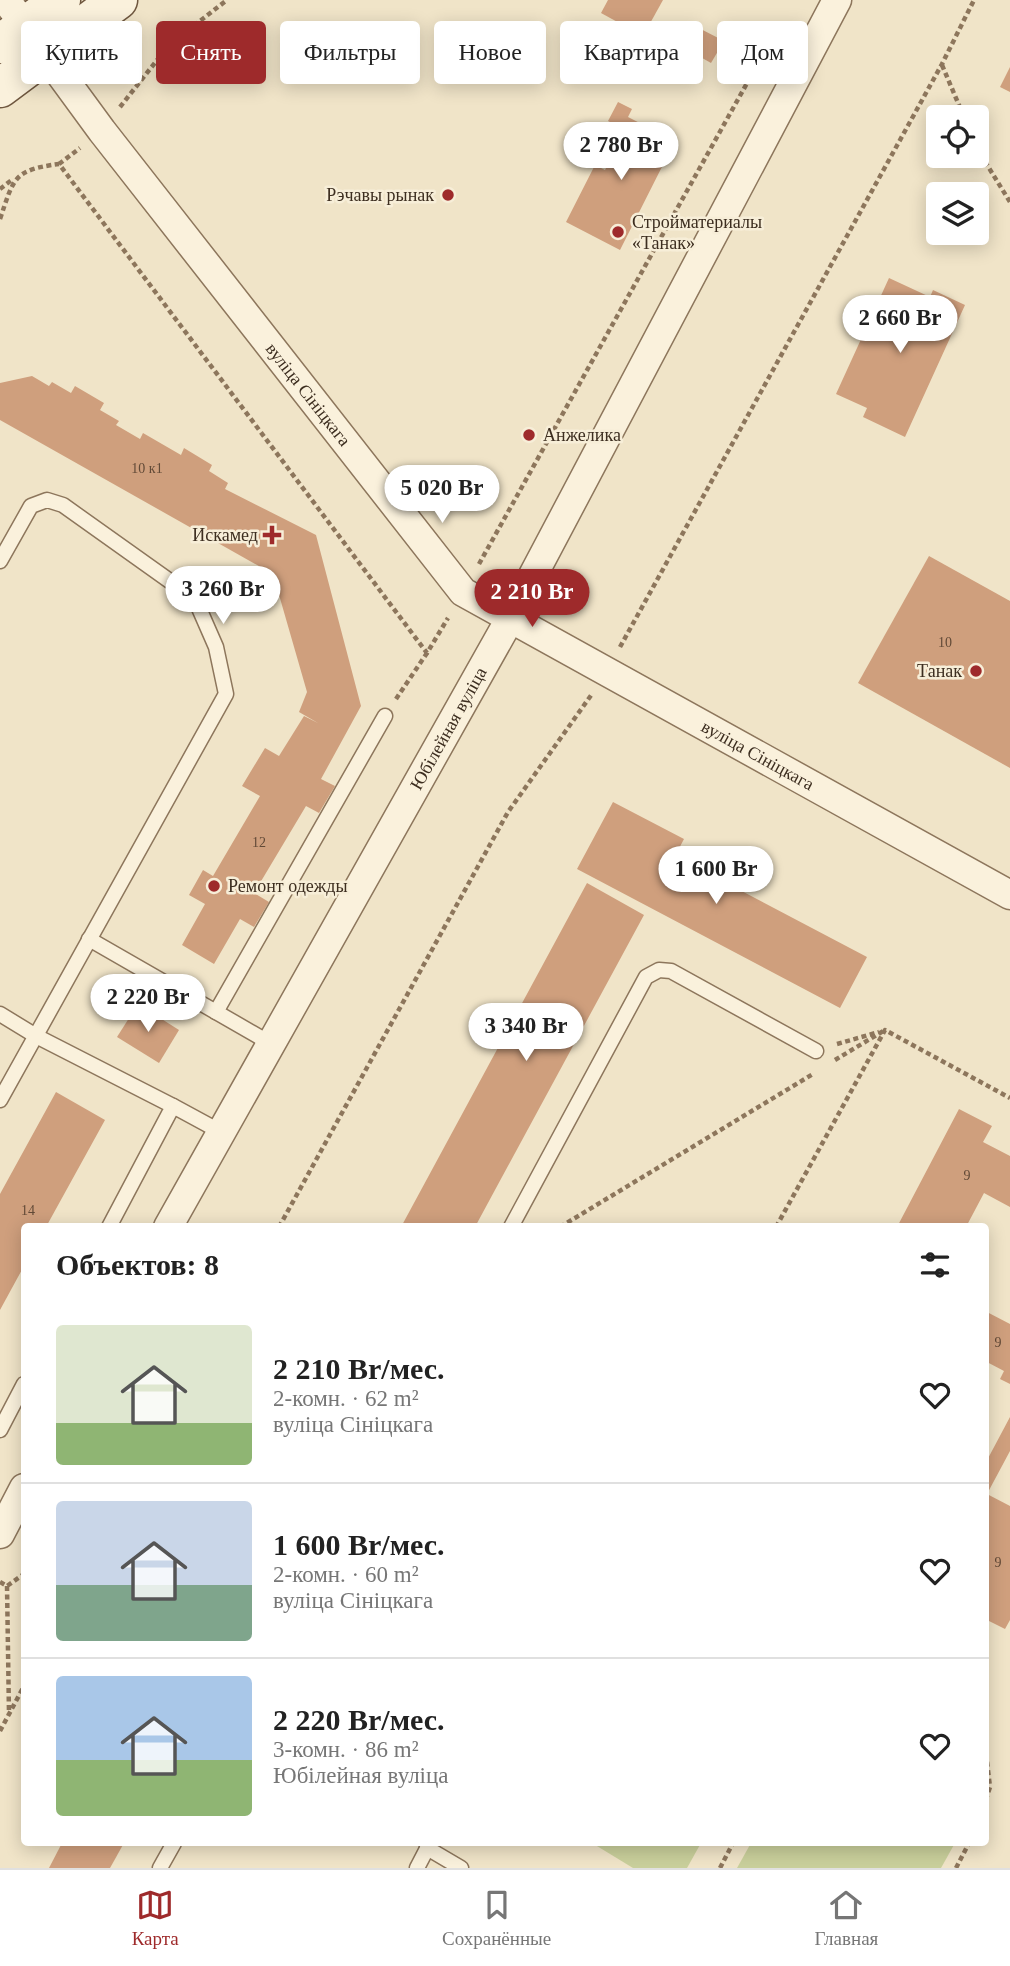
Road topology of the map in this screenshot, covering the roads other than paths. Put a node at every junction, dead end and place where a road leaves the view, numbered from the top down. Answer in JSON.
{"nodes":[{"id":1,"x":61,"y":0,"type":"edge"},
{"id":2,"x":118,"y":0,"type":"edge"},
{"id":3,"x":837,"y":0,"type":"edge"},
{"id":4,"x":19,"y":31,"type":"edge"},
{"id":5,"x":0,"y":88,"type":"edge"},
{"id":6,"x":0,"y":561,"type":"edge"},
{"id":7,"x":511,"y":617,"type":"junction"},
{"id":8,"x":384,"y":716,"type":"road end"},
{"id":9,"x":1010,"y":895,"type":"edge"},
{"id":10,"x":89,"y":939,"type":"junction"},
{"id":11,"x":216,"y":1012,"type":"junction"},
{"id":12,"x":0,"y":1014,"type":"edge"},
{"id":13,"x":36,"y":1036,"type":"junction"},
{"id":14,"x":270,"y":1043,"type":"junction"},
{"id":15,"x":816,"y":1051,"type":"road end"},
{"id":16,"x":0,"y":1100,"type":"edge"},
{"id":17,"x":173,"y":1106,"type":"junction"},
{"id":18,"x":221,"y":1132,"type":"junction"},
{"id":19,"x":110,"y":1223,"type":"edge"},
{"id":20,"x":170,"y":1223,"type":"edge"},
{"id":21,"x":513,"y":1223,"type":"edge"},
{"id":22,"x":21,"y":1390,"type":"edge"},
{"id":23,"x":0,"y":1430,"type":"edge"},
{"id":24,"x":21,"y":1494,"type":"edge"},
{"id":25,"x":0,"y":1534,"type":"edge"},
{"id":26,"x":172,"y":1846,"type":"edge"},
{"id":27,"x":428,"y":1846,"type":"edge"},
{"id":28,"x":430,"y":1846,"type":"edge"},
{"id":29,"x":160,"y":1868,"type":"edge"},
{"id":30,"x":417,"y":1868,"type":"edge"},
{"id":31,"x":461,"y":1868,"type":"edge"}],
"edges":[{"from":1,"to":4,"type":"main road"},
{"from":2,"to":4,"type":"main road"},
{"from":3,"to":7,"type":"street","name":"Юбілейная вуліца"},
{"from":4,"to":5,"type":"main road"},
{"from":4,"to":7,"type":"street","name":"вуліца Сініцкага"},
{"from":6,"to":10,"type":"lane"},
{"from":7,"to":9,"type":"street","name":"вуліца Сініцкага"},
{"from":7,"to":14,"type":"street","name":"Юбілейная вуліца"},
{"from":8,"to":11,"type":"lane"},
{"from":10,"to":11,"type":"lane"},
{"from":10,"to":13,"type":"lane"},
{"from":11,"to":14,"type":"lane"},
{"from":12,"to":13,"type":"lane"},
{"from":13,"to":16,"type":"lane"},
{"from":13,"to":17,"type":"lane"},
{"from":14,"to":18,"type":"street","name":"Юбілейная вуліца"},
{"from":15,"to":21,"type":"lane"},
{"from":17,"to":18,"type":"lane"},
{"from":17,"to":19,"type":"lane"},
{"from":18,"to":20,"type":"street","name":"Юбілейная вуліца"},
{"from":22,"to":23,"type":"lane"},
{"from":24,"to":25,"type":"street"},
{"from":26,"to":29,"type":"lane"},
{"from":27,"to":30,"type":"lane"},
{"from":28,"to":31,"type":"lane"}]}
